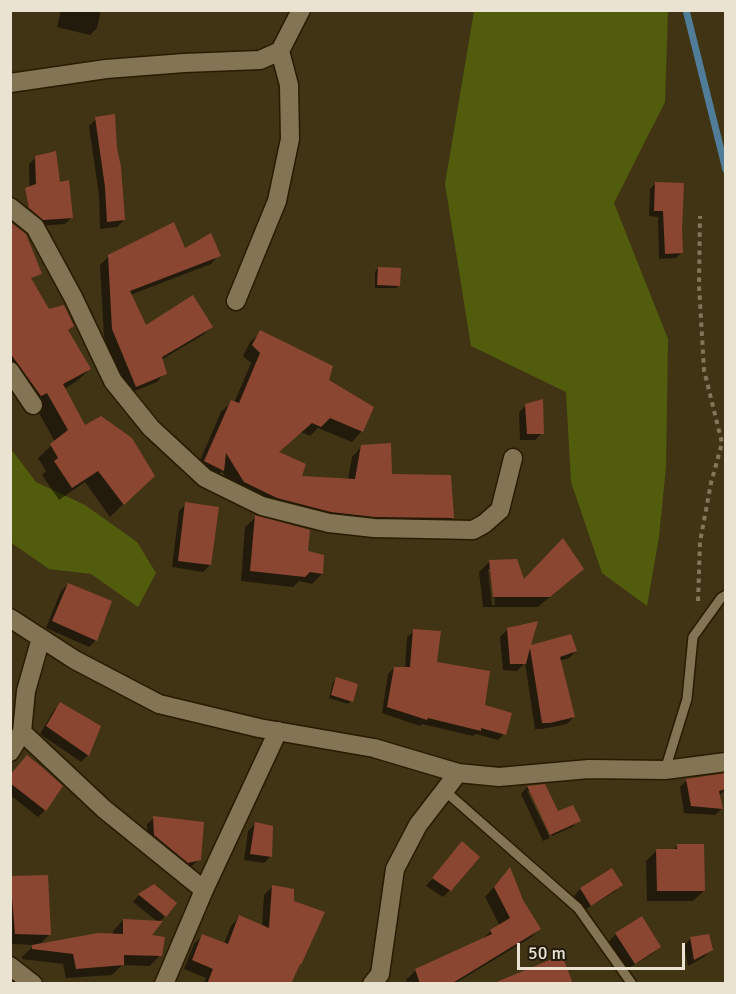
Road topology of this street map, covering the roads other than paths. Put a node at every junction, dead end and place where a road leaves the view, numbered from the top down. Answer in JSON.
{"nodes":[{"id":1,"x":301,"y":10,"type":"edge"},
{"id":2,"x":280,"y":51,"type":"junction"},
{"id":3,"x":10,"y":83,"type":"edge"},
{"id":4,"x":10,"y":207,"type":"edge"},
{"id":5,"x":236,"y":301,"type":"dead end"},
{"id":6,"x":10,"y":371,"type":"edge"},
{"id":7,"x":33,"y":405,"type":"dead end"},
{"id":8,"x":513,"y":458,"type":"dead end"},
{"id":9,"x":726,"y":595,"type":"edge"},
{"id":10,"x":10,"y":618,"type":"edge"},
{"id":11,"x":41,"y":638,"type":"junction"},
{"id":12,"x":278,"y":731,"type":"junction"},
{"id":13,"x":22,"y":732,"type":"junction"},
{"id":14,"x":10,"y":752,"type":"edge"},
{"id":15,"x":726,"y":762,"type":"edge"},
{"id":16,"x":665,"y":770,"type":"junction"},
{"id":17,"x":458,"y":773,"type":"junction"},
{"id":18,"x":445,"y":791,"type":"junction"},
{"id":19,"x":204,"y":891,"type":"junction"},
{"id":20,"x":10,"y":966,"type":"edge"},
{"id":21,"x":380,"y":981,"type":"edge"},
{"id":22,"x":33,"y":984,"type":"edge"},
{"id":23,"x":164,"y":984,"type":"edge"},
{"id":24,"x":632,"y":984,"type":"edge"}],
"edges":[{"from":1,"to":2,"type":"street"},
{"from":2,"to":3,"type":"street"},
{"from":2,"to":5,"type":"street"},
{"from":4,"to":8,"type":"street"},
{"from":6,"to":7,"type":"street"},
{"from":9,"to":16,"type":"lane"},
{"from":10,"to":11,"type":"street"},
{"from":11,"to":12,"type":"street"},
{"from":11,"to":13,"type":"street"},
{"from":12,"to":17,"type":"street"},
{"from":12,"to":19,"type":"street"},
{"from":13,"to":14,"type":"street"},
{"from":13,"to":19,"type":"street"},
{"from":15,"to":16,"type":"street"},
{"from":16,"to":17,"type":"street"},
{"from":17,"to":18,"type":"street"},
{"from":18,"to":21,"type":"street"},
{"from":18,"to":24,"type":"lane"},
{"from":19,"to":23,"type":"street"},
{"from":20,"to":22,"type":"street"}]}
